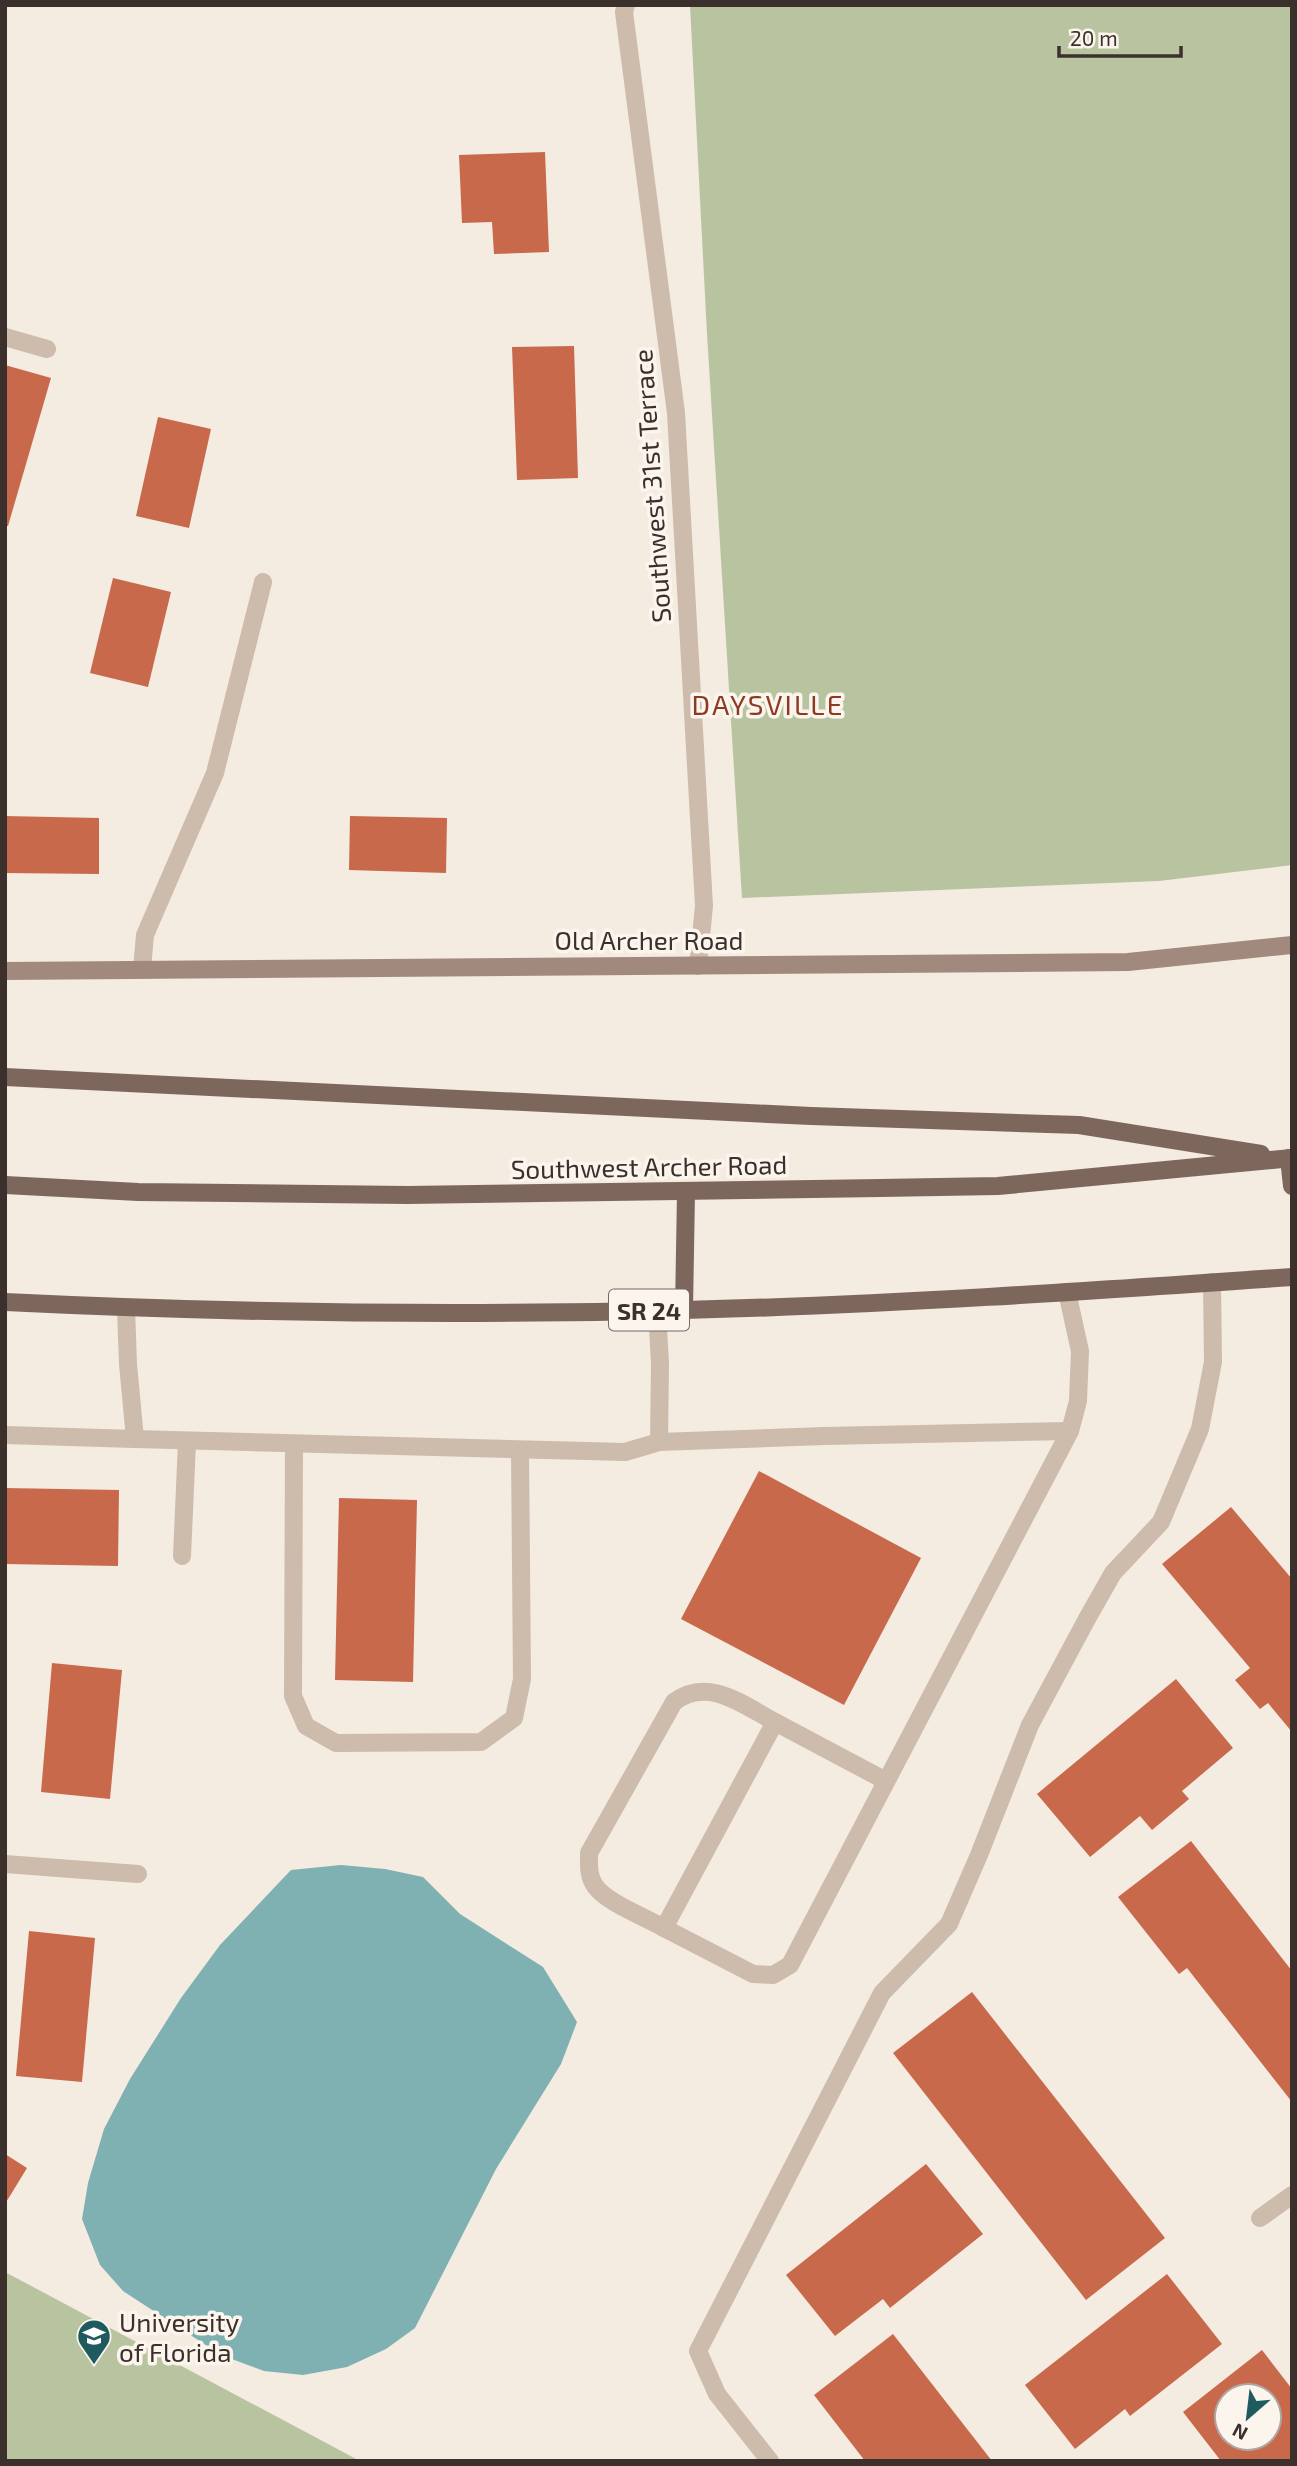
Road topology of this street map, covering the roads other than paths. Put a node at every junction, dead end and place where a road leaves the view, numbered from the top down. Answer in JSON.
{"nodes":[{"id":1,"x":626,"y":5,"type":"edge"},
{"id":2,"x":5,"y":337,"type":"edge"},
{"id":3,"x":47,"y":349,"type":"dead end"},
{"id":4,"x":263,"y":582,"type":"dead end"},
{"id":5,"x":1292,"y":945,"type":"edge"},
{"id":6,"x":698,"y":966,"type":"junction"},
{"id":7,"x":142,"y":970,"type":"junction"},
{"id":8,"x":5,"y":971,"type":"edge"},
{"id":9,"x":5,"y":1077,"type":"edge"},
{"id":10,"x":1290,"y":1158,"type":"edge"},
{"id":11,"x":5,"y":1185,"type":"edge"},
{"id":12,"x":1292,"y":1186,"type":"edge"},
{"id":13,"x":686,"y":1192,"type":"junction"},
{"id":14,"x":1292,"y":1277,"type":"edge"},
{"id":15,"x":1212,"y":1282,"type":"junction"},
{"id":16,"x":1067,"y":1292,"type":"junction"},
{"id":17,"x":5,"y":1302,"type":"edge"},
{"id":18,"x":126,"y":1308,"type":"junction"},
{"id":19,"x":657,"y":1310,"type":"junction"},
{"id":20,"x":684,"y":1310,"type":"junction"},
{"id":21,"x":1070,"y":1431,"type":"junction"},
{"id":22,"x":5,"y":1435,"type":"edge"},
{"id":23,"x":135,"y":1439,"type":"junction"},
{"id":24,"x":187,"y":1442,"type":"junction"},
{"id":25,"x":659,"y":1442,"type":"junction"},
{"id":26,"x":294,"y":1444,"type":"junction"},
{"id":27,"x":520,"y":1450,"type":"junction"},
{"id":28,"x":182,"y":1556,"type":"dead end"},
{"id":29,"x":775,"y":1722,"type":"junction"},
{"id":30,"x":886,"y":1781,"type":"junction"},
{"id":31,"x":5,"y":1864,"type":"edge"},
{"id":32,"x":138,"y":1874,"type":"dead end"},
{"id":33,"x":664,"y":1927,"type":"junction"},
{"id":34,"x":1292,"y":2195,"type":"edge"},
{"id":35,"x":1260,"y":2218,"type":"dead end"},
{"id":36,"x":770,"y":2461,"type":"edge"}],
"edges":[{"from":1,"to":6,"type":"street","name":"Southwest 31st Terrace"},
{"from":2,"to":3,"type":"street"},
{"from":4,"to":7,"type":"street"},
{"from":5,"to":6,"type":"street","name":"Old Archer Road"},
{"from":6,"to":7,"type":"street","name":"Old Archer Road"},
{"from":7,"to":8,"type":"street","name":"Old Archer Road"},
{"from":9,"to":10,"type":"main road"},
{"from":10,"to":12,"type":"main road"},
{"from":10,"to":13,"type":"main road","name":"Southwest Archer Road"},
{"from":11,"to":13,"type":"main road","name":"Southwest Archer Road"},
{"from":13,"to":20,"type":"main road"},
{"from":14,"to":15,"type":"main road","number":"SR 24"},
{"from":15,"to":16,"type":"main road","number":"SR 24"},
{"from":15,"to":36,"type":"street"},
{"from":16,"to":20,"type":"main road","number":"SR 24"},
{"from":16,"to":21,"type":"street"},
{"from":17,"to":18,"type":"main road","number":"SR 24"},
{"from":18,"to":19,"type":"main road","number":"SR 24"},
{"from":18,"to":23,"type":"street"},
{"from":19,"to":20,"type":"main road","number":"SR 24"},
{"from":19,"to":25,"type":"street"},
{"from":21,"to":25,"type":"street"},
{"from":21,"to":30,"type":"street"},
{"from":22,"to":23,"type":"street"},
{"from":23,"to":24,"type":"street"},
{"from":24,"to":26,"type":"street"},
{"from":24,"to":28,"type":"street"},
{"from":25,"to":27,"type":"street"},
{"from":26,"to":27,"type":"street"},
{"from":26,"to":27,"type":"street"},
{"from":29,"to":30,"type":"street"},
{"from":29,"to":33,"type":"street"},
{"from":29,"to":33,"type":"street"},
{"from":30,"to":33,"type":"street"},
{"from":31,"to":32,"type":"street"},
{"from":34,"to":35,"type":"street"}]}
